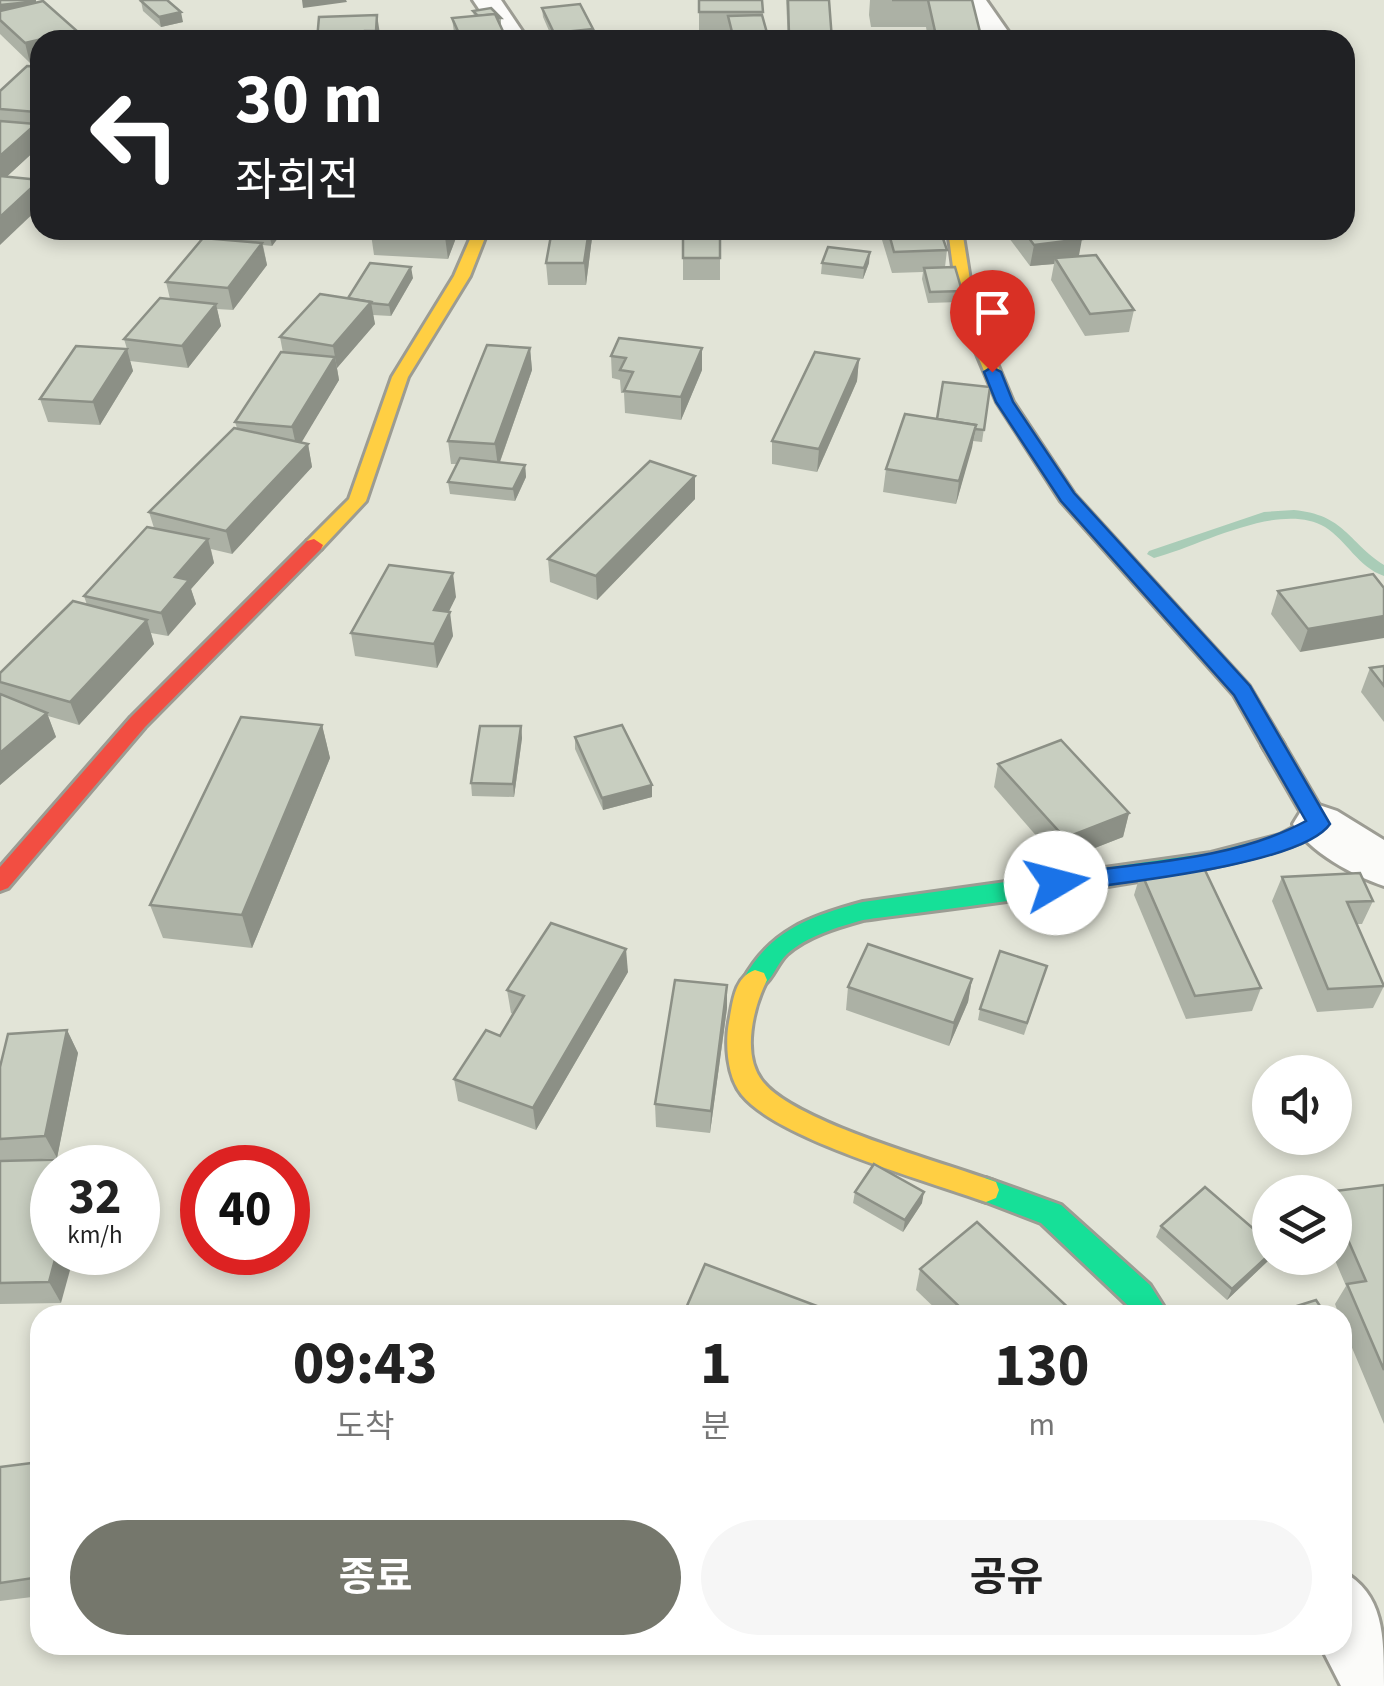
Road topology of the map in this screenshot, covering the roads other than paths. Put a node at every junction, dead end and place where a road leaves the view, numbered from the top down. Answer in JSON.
{"nodes":[{"id":1,"x":488,"y":0,"type":"edge"},
{"id":2,"x":972,"y":0,"type":"edge"},
{"id":3,"x":508,"y":30,"type":"edge"},
{"id":4,"x":993,"y":30,"type":"edge"},
{"id":5,"x":477,"y":240,"type":"edge"},
{"id":6,"x":957,"y":240,"type":"edge"},
{"id":7,"x":1319,"y":824,"type":"junction"},
{"id":8,"x":1384,"y":866,"type":"edge"},
{"id":9,"x":0,"y":882,"type":"edge"},
{"id":10,"x":1148,"y":1305,"type":"edge"},
{"id":11,"x":1352,"y":1629,"type":"edge"},
{"id":12,"x":1382,"y":1686,"type":"edge"}],
"edges":[{"from":1,"to":3,"type":"street"},
{"from":2,"to":4,"type":"street"},
{"from":5,"to":9,"type":"street"},
{"from":6,"to":7,"type":"street"},
{"from":7,"to":8,"type":"street"},
{"from":7,"to":10,"type":"street"},
{"from":11,"to":12,"type":"street"}]}
